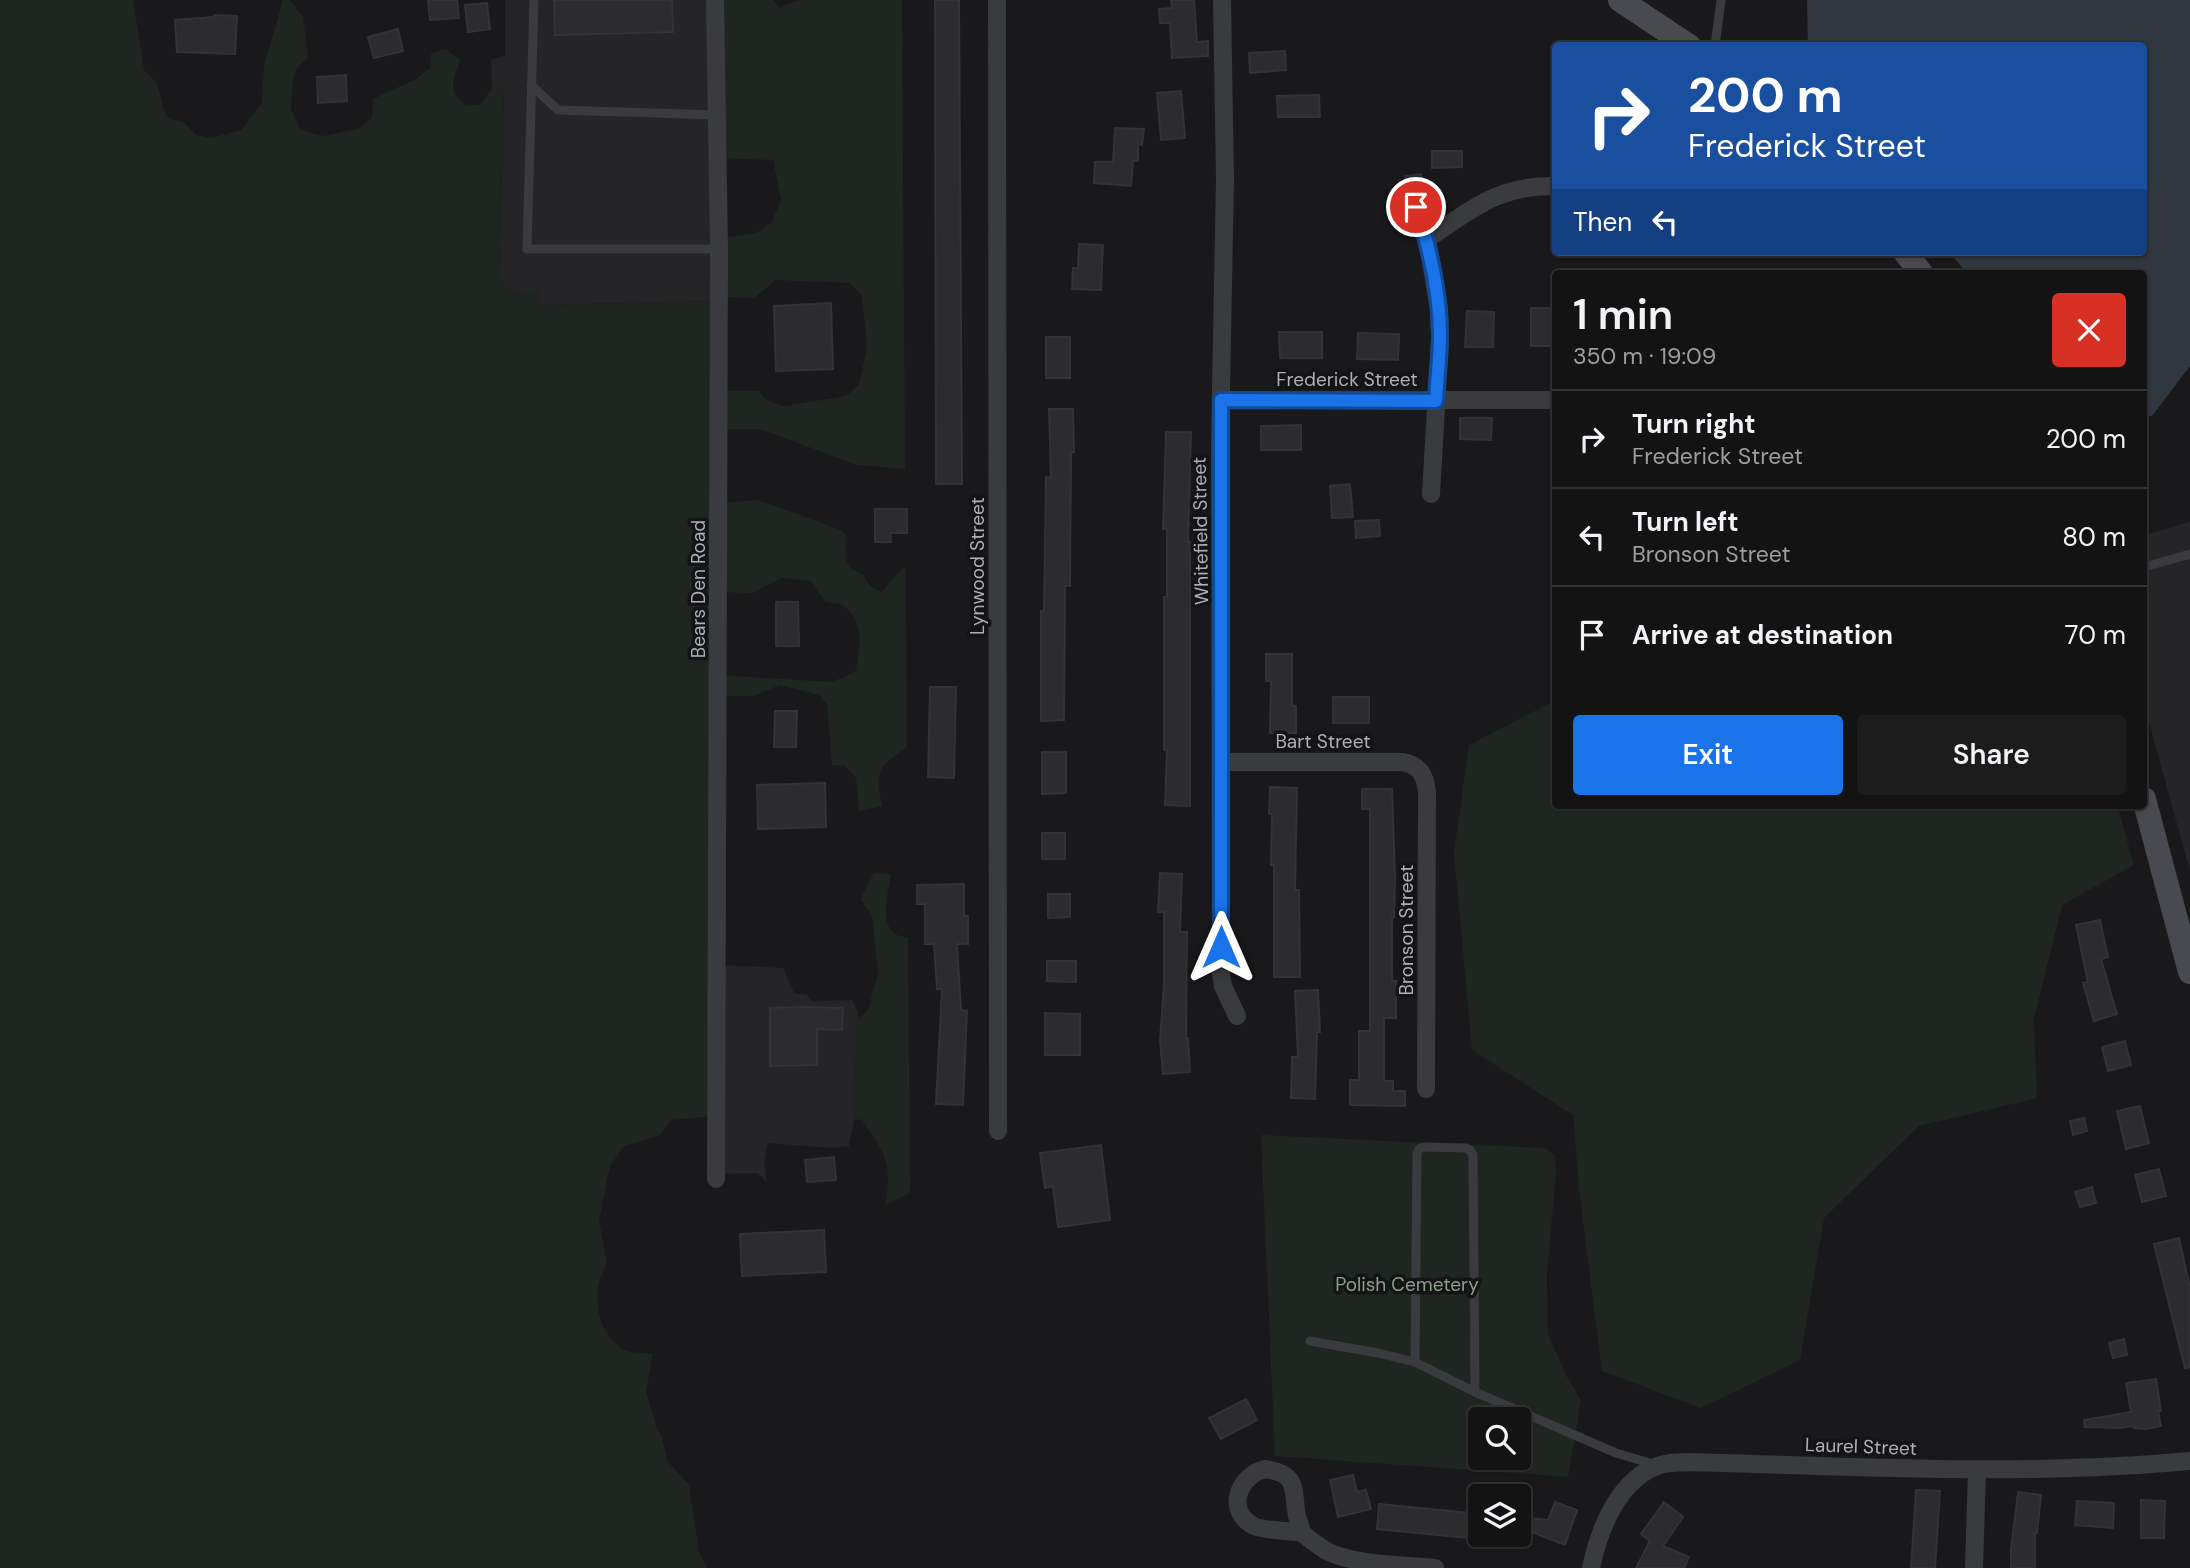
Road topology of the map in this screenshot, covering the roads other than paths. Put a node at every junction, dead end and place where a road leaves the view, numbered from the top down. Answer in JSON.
{"nodes":[{"id":1,"x":534,"y":0,"type":"edge"},
{"id":2,"x":715,"y":0,"type":"edge"},
{"id":3,"x":998,"y":0,"type":"edge"},
{"id":4,"x":1222,"y":0,"type":"edge"},
{"id":5,"x":1620,"y":0,"type":"edge"},
{"id":6,"x":1721,"y":0,"type":"edge"},
{"id":7,"x":1683,"y":42,"type":"edge"},
{"id":8,"x":1716,"y":42,"type":"edge"},
{"id":9,"x":531,"y":85,"type":"junction"},
{"id":10,"x":718,"y":114,"type":"junction"},
{"id":11,"x":1552,"y":186,"type":"edge"},
{"id":12,"x":1416,"y":207,"type":"dead end"},
{"id":13,"x":1427,"y":239,"type":"junction"},
{"id":14,"x":719,"y":249,"type":"junction"},
{"id":15,"x":1908,"y":256,"type":"edge"},
{"id":16,"x":1919,"y":270,"type":"edge"},
{"id":17,"x":1221,"y":400,"type":"junction"},
{"id":18,"x":1552,"y":400,"type":"edge"},
{"id":19,"x":1436,"y":401,"type":"junction"},
{"id":20,"x":1432,"y":494,"type":"dead end"},
{"id":21,"x":2190,"y":554,"type":"edge"},
{"id":22,"x":2147,"y":565,"type":"edge"},
{"id":23,"x":1222,"y":762,"type":"junction"},
{"id":24,"x":1421,"y":771,"type":"joint"},
{"id":25,"x":2147,"y":809,"type":"edge"},
{"id":26,"x":2190,"y":972,"type":"edge"},
{"id":27,"x":1237,"y":1016,"type":"dead end"},
{"id":28,"x":1426,"y":1089,"type":"dead end"},
{"id":29,"x":999,"y":1131,"type":"dead end"},
{"id":30,"x":716,"y":1179,"type":"dead end"},
{"id":31,"x":1310,"y":1341,"type":"dead end"},
{"id":32,"x":1415,"y":1362,"type":"junction"},
{"id":33,"x":1475,"y":1392,"type":"junction"},
{"id":34,"x":2190,"y":1461,"type":"edge"},
{"id":35,"x":1659,"y":1465,"type":"junction"},
{"id":36,"x":1977,"y":1470,"type":"junction"},
{"id":37,"x":1303,"y":1532,"type":"dead end"},
{"id":38,"x":1435,"y":1568,"type":"edge"},
{"id":39,"x":1591,"y":1568,"type":"edge"},
{"id":40,"x":1974,"y":1568,"type":"edge"}],
"edges":[{"from":1,"to":9,"type":"lane"},
{"from":2,"to":10,"type":"street","name":"Bears Den Road"},
{"from":3,"to":29,"type":"street","name":"Lynwood Street"},
{"from":4,"to":17,"type":"street","name":"Whitefield Street"},
{"from":5,"to":7,"type":"main road"},
{"from":6,"to":8,"type":"lane"},
{"from":9,"to":10,"type":"lane"},
{"from":9,"to":14,"type":"lane"},
{"from":10,"to":14,"type":"street","name":"Bears Den Road"},
{"from":11,"to":13,"type":"street"},
{"from":12,"to":13,"type":"street"},
{"from":13,"to":19,"type":"street"},
{"from":14,"to":30,"type":"street","name":"Bears Den Road"},
{"from":15,"to":16,"type":"main road"},
{"from":17,"to":19,"type":"street","name":"Frederick Street"},
{"from":17,"to":23,"type":"street","name":"Whitefield Street"},
{"from":18,"to":19,"type":"street","name":"Frederick Street"},
{"from":19,"to":20,"type":"street"},
{"from":21,"to":22,"type":"lane"},
{"from":23,"to":24,"type":"street","name":"Bart Street"},
{"from":23,"to":27,"type":"street","name":"Whitefield Street"},
{"from":24,"to":28,"type":"street","name":"Bronson Street"},
{"from":25,"to":26,"type":"main road"},
{"from":31,"to":32,"type":"lane"},
{"from":32,"to":33,"type":"lane"},
{"from":32,"to":33,"type":"lane"},
{"from":33,"to":35,"type":"lane"},
{"from":34,"to":36,"type":"street","name":"Laurel Street"},
{"from":35,"to":36,"type":"street","name":"Laurel Street"},
{"from":35,"to":39,"type":"street"},
{"from":36,"to":40,"type":"street"},
{"from":37,"to":38,"type":"street"}]}
